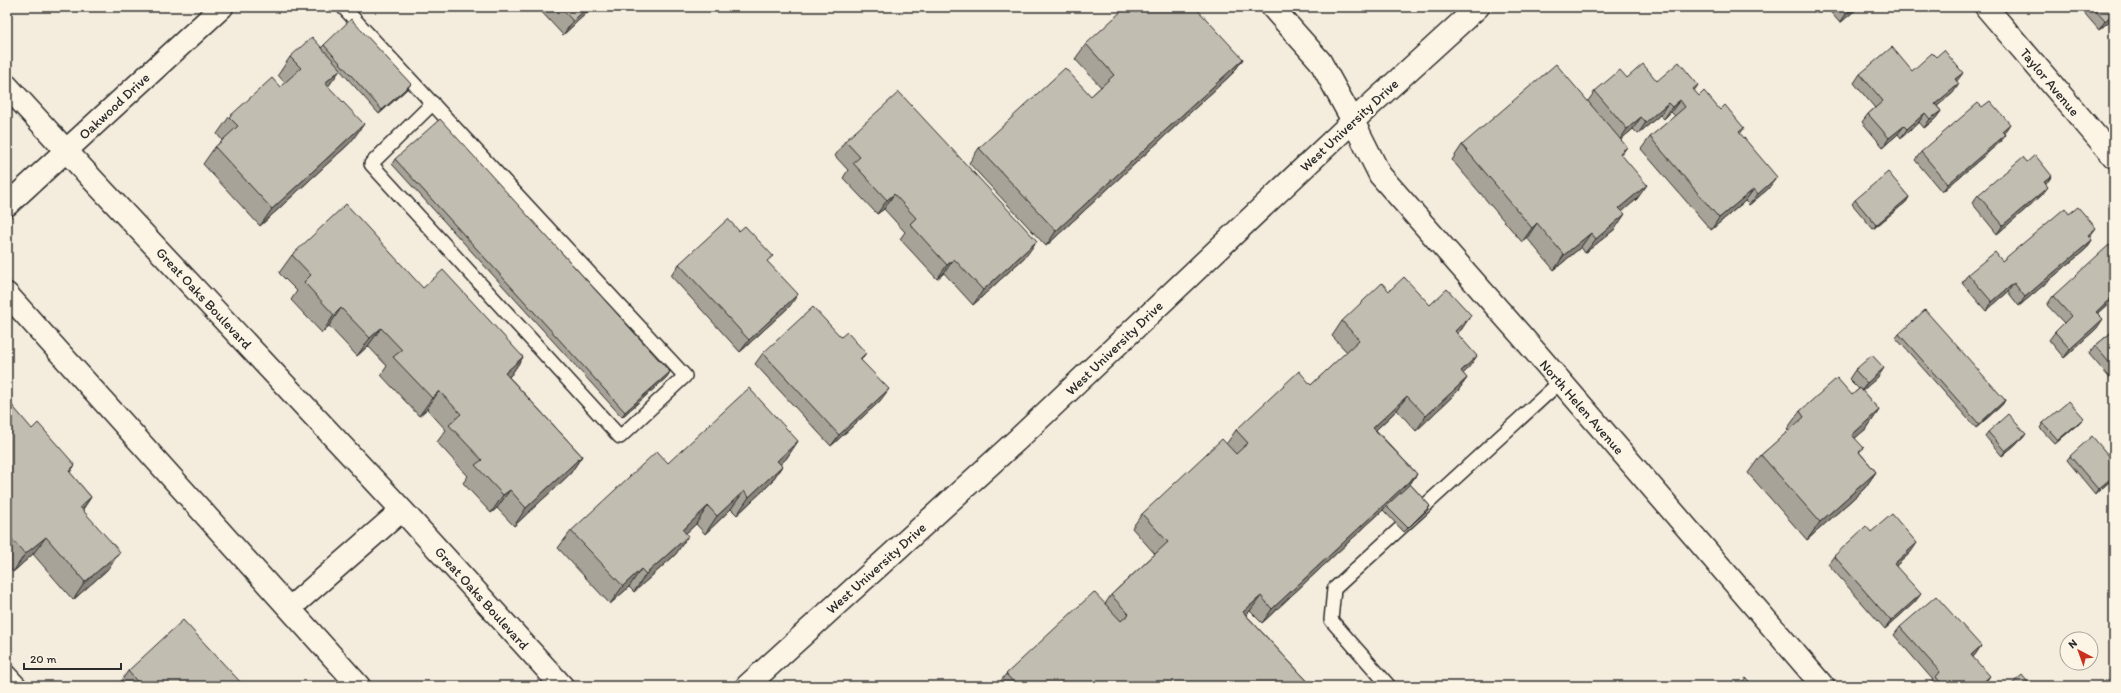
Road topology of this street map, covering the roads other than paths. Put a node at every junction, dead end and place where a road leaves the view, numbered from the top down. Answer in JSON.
{"nodes":[{"id":1,"x":222,"y":7,"type":"edge"},
{"id":2,"x":343,"y":7,"type":"edge"},
{"id":3,"x":1272,"y":7,"type":"edge"},
{"id":4,"x":1478,"y":7,"type":"edge"},
{"id":5,"x":1986,"y":7,"type":"edge"},
{"id":6,"x":7,"y":86,"type":"edge"},
{"id":7,"x":432,"y":103,"type":"junction"},
{"id":8,"x":1353,"y":121,"type":"junction"},
{"id":9,"x":66,"y":150,"type":"junction"},
{"id":10,"x":2114,"y":157,"type":"edge"},
{"id":11,"x":7,"y":205,"type":"edge"},
{"id":12,"x":7,"y":294,"type":"edge"},
{"id":13,"x":1560,"y":382,"type":"junction"},
{"id":14,"x":402,"y":510,"type":"junction"},
{"id":15,"x":290,"y":608,"type":"junction"},
{"id":16,"x":7,"y":671,"type":"edge"},
{"id":17,"x":21,"y":686,"type":"edge"},
{"id":18,"x":359,"y":686,"type":"edge"},
{"id":19,"x":562,"y":686,"type":"edge"},
{"id":20,"x":747,"y":686,"type":"edge"},
{"id":21,"x":1389,"y":686,"type":"edge"},
{"id":22,"x":1823,"y":686,"type":"edge"}],
"edges":[{"from":1,"to":9,"type":"street","name":"Oakwood Drive"},
{"from":2,"to":7,"type":"lane"},
{"from":3,"to":8,"type":"street","name":"North Helen Avenue"},
{"from":4,"to":8,"type":"street","name":"West University Drive"},
{"from":5,"to":10,"type":"street","name":"Taylor Avenue"},
{"from":6,"to":9,"type":"street","name":"Great Oaks Boulevard"},
{"from":7,"to":7,"type":"lane"},
{"from":8,"to":13,"type":"street","name":"North Helen Avenue"},
{"from":8,"to":20,"type":"street","name":"West University Drive"},
{"from":9,"to":11,"type":"street","name":"Oakwood Drive"},
{"from":9,"to":14,"type":"street","name":"Great Oaks Boulevard"},
{"from":12,"to":15,"type":"street"},
{"from":13,"to":21,"type":"lane"},
{"from":13,"to":22,"type":"street","name":"North Helen Avenue"},
{"from":14,"to":15,"type":"street"},
{"from":14,"to":19,"type":"street","name":"Great Oaks Boulevard"},
{"from":15,"to":18,"type":"street"},
{"from":16,"to":17,"type":"lane"}]}
